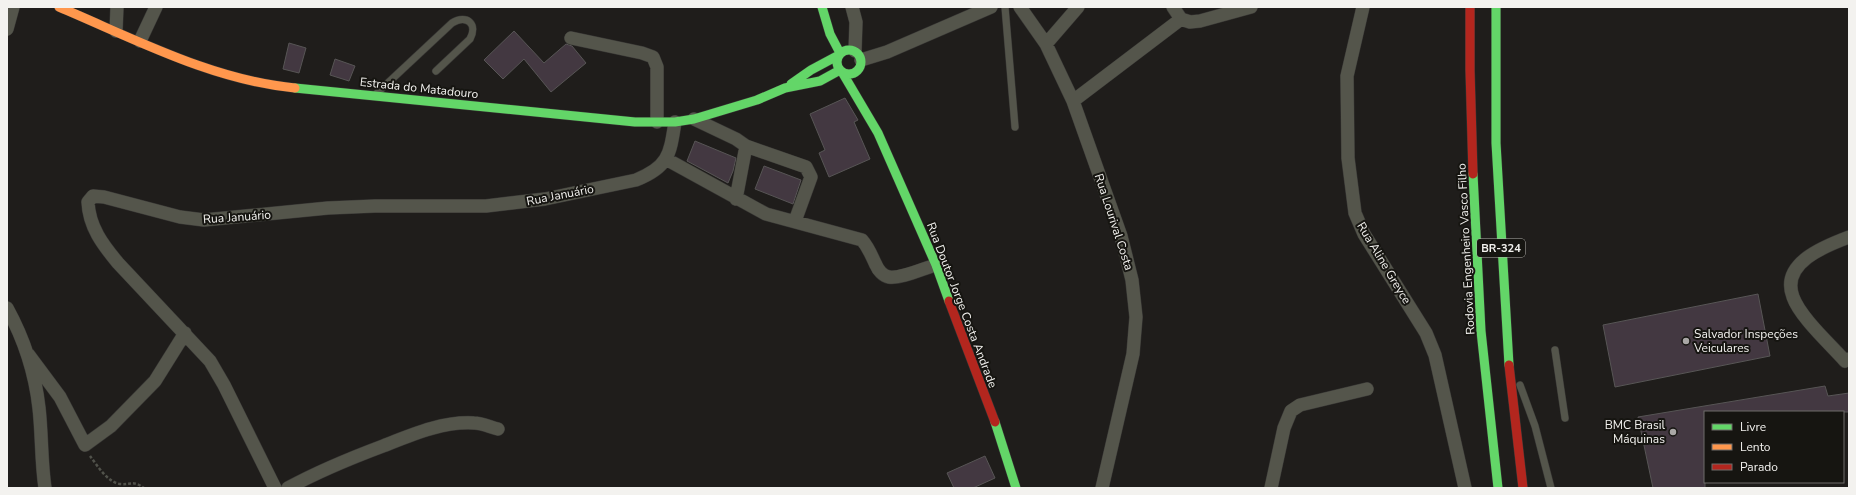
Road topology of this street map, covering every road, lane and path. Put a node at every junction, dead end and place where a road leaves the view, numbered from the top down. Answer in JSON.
{"nodes":[{"id":1,"x":14,"y":7,"type":"edge"},
{"id":2,"x":59,"y":7,"type":"edge"},
{"id":3,"x":117,"y":7,"type":"edge"},
{"id":4,"x":156,"y":7,"type":"edge"},
{"id":5,"x":822,"y":7,"type":"edge"},
{"id":6,"x":828,"y":7,"type":"edge"},
{"id":7,"x":852,"y":7,"type":"edge"},
{"id":8,"x":991,"y":7,"type":"edge"},
{"id":9,"x":1005,"y":7,"type":"edge"},
{"id":10,"x":1020,"y":7,"type":"edge"},
{"id":11,"x":1078,"y":7,"type":"edge"},
{"id":12,"x":1173,"y":7,"type":"edge"},
{"id":13,"x":1251,"y":7,"type":"edge"},
{"id":14,"x":1363,"y":7,"type":"edge"},
{"id":15,"x":1470,"y":7,"type":"edge"},
{"id":16,"x":1496,"y":7,"type":"edge"},
{"id":17,"x":1181,"y":19,"type":"junction"},
{"id":18,"x":836,"y":20,"type":"dead end"},
{"id":19,"x":7,"y":29,"type":"edge"},
{"id":20,"x":116,"y":31,"type":"junction"},
{"id":21,"x":844,"y":36,"type":"dead end"},
{"id":22,"x":571,"y":38,"type":"dead end"},
{"id":23,"x":140,"y":41,"type":"junction"},
{"id":24,"x":1046,"y":44,"type":"junction"},
{"id":25,"x":840,"y":54,"type":"junction"},
{"id":26,"x":856,"y":57,"type":"junction"},
{"id":27,"x":436,"y":71,"type":"dead end"},
{"id":28,"x":841,"y":71,"type":"junction"},
{"id":29,"x":864,"y":80,"type":"dead end"},
{"id":30,"x":785,"y":88,"type":"junction"},
{"id":31,"x":375,"y":95,"type":"junction"},
{"id":32,"x":870,"y":101,"type":"dead end"},
{"id":33,"x":1073,"y":101,"type":"junction"},
{"id":34,"x":694,"y":119,"type":"junction"},
{"id":35,"x":657,"y":122,"type":"junction"},
{"id":36,"x":675,"y":122,"type":"junction"},
{"id":37,"x":1015,"y":127,"type":"dead end"},
{"id":38,"x":878,"y":133,"type":"junction"},
{"id":39,"x":746,"y":146,"type":"junction"},
{"id":40,"x":666,"y":159,"type":"junction"},
{"id":41,"x":736,"y":199,"type":"junction"},
{"id":42,"x":795,"y":221,"type":"junction"},
{"id":43,"x":1849,"y":237,"type":"edge"},
{"id":44,"x":936,"y":265,"type":"junction"},
{"id":45,"x":7,"y":308,"type":"edge"},
{"id":46,"x":185,"y":333,"type":"junction"},
{"id":47,"x":1507,"y":349,"type":"junction"},
{"id":48,"x":1555,"y":350,"type":"dead end"},
{"id":49,"x":28,"y":354,"type":"junction"},
{"id":50,"x":1848,"y":362,"type":"edge"},
{"id":51,"x":1367,"y":389,"type":"dead end"},
{"id":52,"x":1565,"y":418,"type":"dead end"},
{"id":53,"x":498,"y":429,"type":"dead end"},
{"id":54,"x":85,"y":445,"type":"junction"},
{"id":55,"x":44,"y":488,"type":"edge"},
{"id":56,"x":144,"y":488,"type":"edge"},
{"id":57,"x":276,"y":488,"type":"edge"},
{"id":58,"x":288,"y":488,"type":"edge"},
{"id":59,"x":1016,"y":488,"type":"edge"},
{"id":60,"x":1102,"y":488,"type":"edge"},
{"id":61,"x":1271,"y":488,"type":"edge"},
{"id":62,"x":1465,"y":488,"type":"edge"},
{"id":63,"x":1498,"y":488,"type":"edge"},
{"id":64,"x":1523,"y":488,"type":"edge"},
{"id":65,"x":1551,"y":488,"type":"edge"}],
"edges":[{"from":1,"to":19,"type":"street"},
{"from":2,"to":20,"type":"main road","name":"Estrada do Matadouro"},
{"from":3,"to":20,"type":"street"},
{"from":4,"to":23,"type":"street"},
{"from":5,"to":25,"type":"main road"},
{"from":6,"to":18,"type":"main road"},
{"from":7,"to":26,"type":"street"},
{"from":8,"to":26,"type":"street"},
{"from":9,"to":37,"type":"lane"},
{"from":10,"to":24,"type":"street","name":"Rua Lourival Costa"},
{"from":11,"to":24,"type":"street"},
{"from":12,"to":17,"type":"street"},
{"from":13,"to":17,"type":"street"},
{"from":14,"to":62,"type":"street","name":"Rua Aline Greyce"},
{"from":15,"to":63,"type":"main road","name":"Rodovia Engenheiro Vasco Filho","number":"BR-324"},
{"from":16,"to":47,"type":"main road","number":"BR-324"},
{"from":17,"to":33,"type":"street"},
{"from":20,"to":23,"type":"main road","name":"Estrada do Matadouro"},
{"from":21,"to":26,"type":"main road"},
{"from":22,"to":35,"type":"street"},
{"from":23,"to":31,"type":"main road","name":"Estrada do Matadouro"},
{"from":24,"to":33,"type":"street","name":"Rua Lourival Costa"},
{"from":25,"to":26,"type":"main road","name":"Estrada do Matadouro"},
{"from":25,"to":28,"type":"main road"},
{"from":25,"to":30,"type":"main road","name":"Estrada do Matadouro"},
{"from":26,"to":28,"type":"main road","name":"Estrada do Matadouro"},
{"from":26,"to":29,"type":"main road"},
{"from":27,"to":31,"type":"lane"},
{"from":28,"to":30,"type":"main road","name":"Estrada do Matadouro"},
{"from":28,"to":38,"type":"main road","name":"Rua Doutor Jorge Costa Andrade"},
{"from":30,"to":34,"type":"main road","name":"Estrada do Matadouro"},
{"from":31,"to":35,"type":"main road","name":"Estrada do Matadouro"},
{"from":32,"to":38,"type":"main road","name":"Rua Doutor Jorge Costa Andrade"},
{"from":33,"to":60,"type":"street","name":"Rua Lourival Costa"},
{"from":34,"to":36,"type":"main road","name":"Estrada do Matadouro"},
{"from":34,"to":39,"type":"street"},
{"from":35,"to":36,"type":"main road","name":"Estrada do Matadouro"},
{"from":36,"to":40,"type":"street","name":"Rua Januário"},
{"from":38,"to":44,"type":"main road","name":"Rua Doutor Jorge Costa Andrade"},
{"from":39,"to":41,"type":"street"},
{"from":39,"to":42,"type":"street"},
{"from":40,"to":41,"type":"street"},
{"from":40,"to":46,"type":"street","name":"Rua Januário"},
{"from":41,"to":42,"type":"street"},
{"from":42,"to":44,"type":"street"},
{"from":43,"to":50,"type":"street"},
{"from":44,"to":59,"type":"main road","name":"Rua Doutor Jorge Costa Andrade"},
{"from":45,"to":49,"type":"street"},
{"from":46,"to":54,"type":"street"},
{"from":46,"to":57,"type":"street","name":"Rua Januário"},
{"from":47,"to":64,"type":"main road","number":"BR-324"},
{"from":47,"to":65,"type":"lane"},
{"from":48,"to":52,"type":"lane"},
{"from":49,"to":54,"type":"street"},
{"from":49,"to":55,"type":"street"},
{"from":51,"to":61,"type":"street"},
{"from":53,"to":58,"type":"street"},
{"from":54,"to":56,"type":"path"}]}
